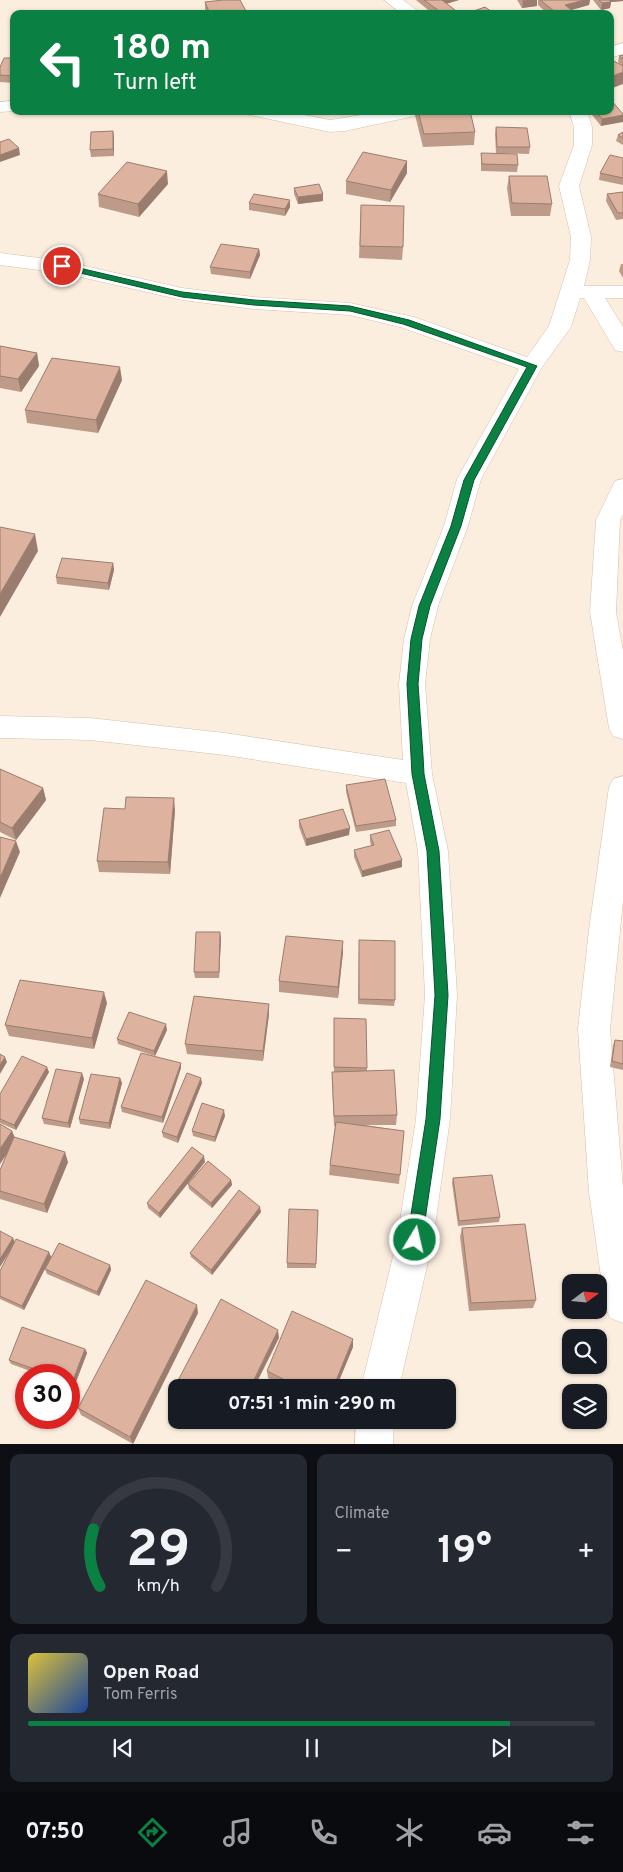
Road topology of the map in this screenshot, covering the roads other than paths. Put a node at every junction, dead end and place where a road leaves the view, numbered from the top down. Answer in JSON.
{"nodes":[{"id":1,"x":392,"y":0,"type":"edge"},
{"id":2,"x":408,"y":10,"type":"edge"},
{"id":3,"x":275,"y":115,"type":"edge"},
{"id":4,"x":395,"y":115,"type":"edge"},
{"id":5,"x":579,"y":115,"type":"edge"},
{"id":6,"x":0,"y":259,"type":"edge"},
{"id":7,"x":582,"y":292,"type":"junction"},
{"id":8,"x":623,"y":292,"type":"edge"},
{"id":9,"x":623,"y":345,"type":"edge"},
{"id":10,"x":532,"y":366,"type":"junction"},
{"id":11,"x":623,"y":487,"type":"edge"},
{"id":12,"x":0,"y":727,"type":"edge"},
{"id":13,"x":623,"y":728,"type":"edge"},
{"id":14,"x":418,"y":774,"type":"junction"},
{"id":15,"x":623,"y":787,"type":"edge"},
{"id":16,"x":623,"y":1306,"type":"edge"},
{"id":17,"x":382,"y":1379,"type":"edge"},
{"id":18,"x":375,"y":1429,"type":"edge"},
{"id":19,"x":374,"y":1444,"type":"edge"}],
"edges":[{"from":1,"to":2,"type":"street"},
{"from":3,"to":4,"type":"street"},
{"from":5,"to":7,"type":"street"},
{"from":6,"to":10,"type":"street"},
{"from":7,"to":8,"type":"street"},
{"from":7,"to":9,"type":"street"},
{"from":7,"to":10,"type":"street"},
{"from":10,"to":14,"type":"street"},
{"from":11,"to":13,"type":"street"},
{"from":12,"to":14,"type":"street"},
{"from":14,"to":17,"type":"street"},
{"from":15,"to":16,"type":"street"},
{"from":18,"to":19,"type":"street"}]}
